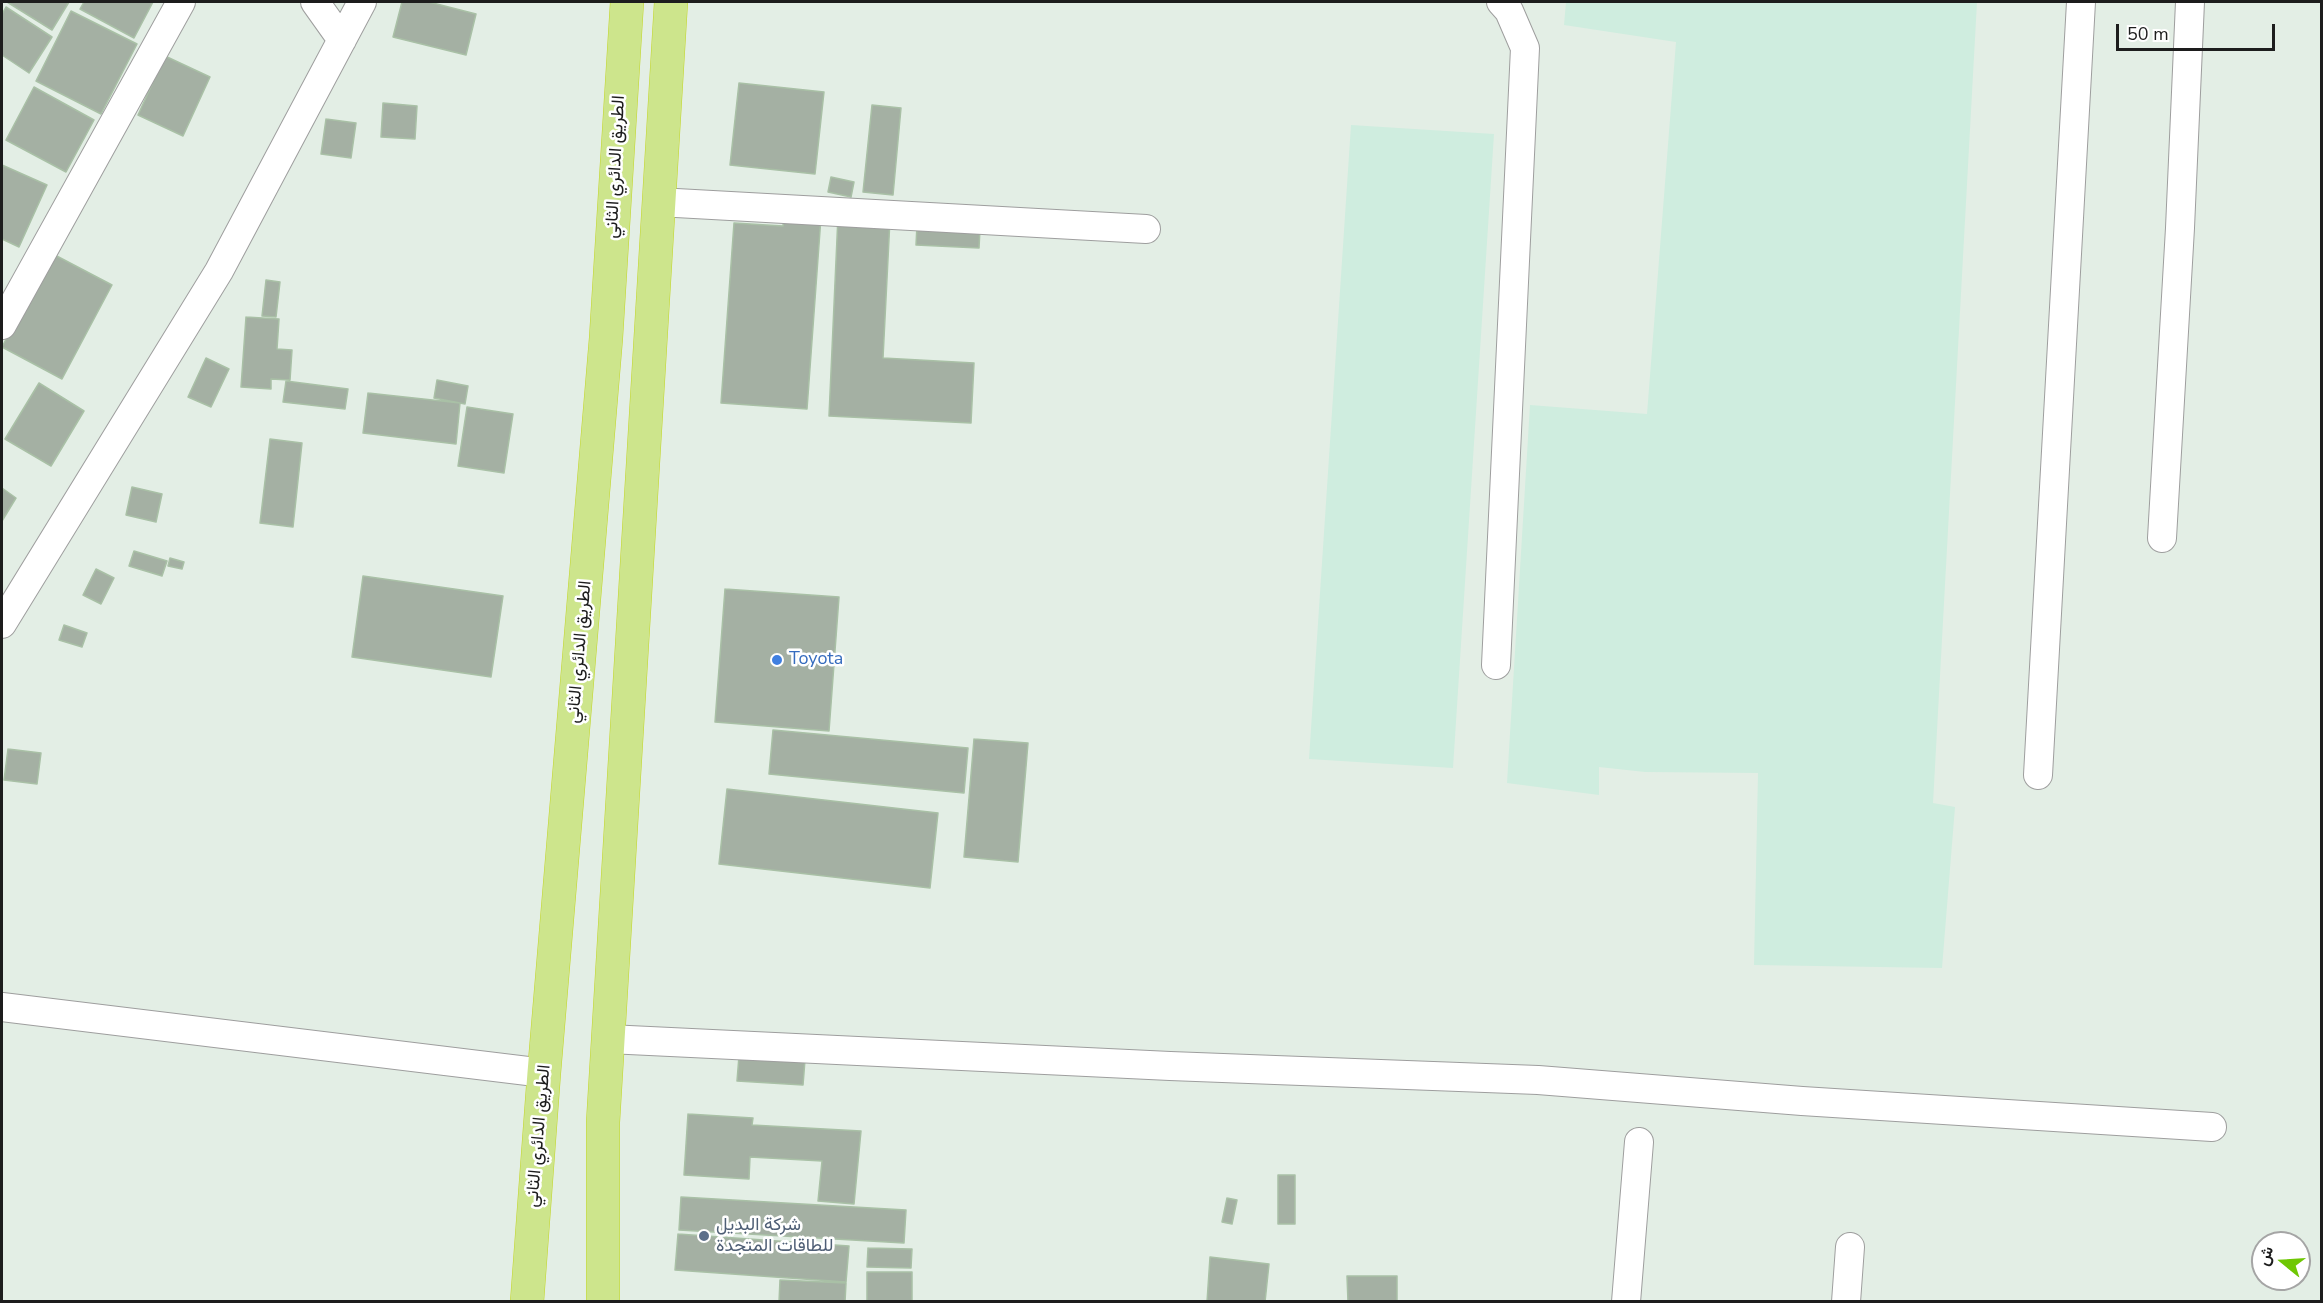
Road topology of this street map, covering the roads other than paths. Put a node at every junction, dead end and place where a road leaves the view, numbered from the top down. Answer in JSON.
{"nodes":[{"id":1,"x":181,"y":2,"type":"edge"},
{"id":2,"x":317,"y":2,"type":"edge"},
{"id":3,"x":362,"y":2,"type":"edge"},
{"id":4,"x":627,"y":2,"type":"edge"},
{"id":5,"x":672,"y":2,"type":"edge"},
{"id":6,"x":1501,"y":2,"type":"edge"},
{"id":7,"x":2081,"y":2,"type":"edge"},
{"id":8,"x":2190,"y":2,"type":"edge"},
{"id":9,"x":342,"y":39,"type":"junction"},
{"id":10,"x":658,"y":202,"type":"junction"},
{"id":11,"x":1146,"y":229,"type":"dead end"},
{"id":12,"x":2,"y":325,"type":"edge"},
{"id":13,"x":2162,"y":538,"type":"dead end"},
{"id":14,"x":2,"y":624,"type":"edge"},
{"id":15,"x":1496,"y":665,"type":"dead end"},
{"id":16,"x":2038,"y":775,"type":"dead end"},
{"id":17,"x":2,"y":1007,"type":"edge"},
{"id":18,"x":608,"y":1039,"type":"junction"},
{"id":19,"x":544,"y":1072,"type":"junction"},
{"id":20,"x":603,"y":1122,"type":"junction"},
{"id":21,"x":2212,"y":1127,"type":"dead end"},
{"id":22,"x":1639,"y":1142,"type":"dead end"},
{"id":23,"x":1850,"y":1247,"type":"dead end"},
{"id":24,"x":527,"y":1302,"type":"edge"},
{"id":25,"x":589,"y":1302,"type":"edge"},
{"id":26,"x":603,"y":1302,"type":"edge"},
{"id":27,"x":1626,"y":1302,"type":"edge"},
{"id":28,"x":1846,"y":1302,"type":"edge"}],
"edges":[{"from":1,"to":12,"type":"street"},
{"from":2,"to":9,"type":"street"},
{"from":3,"to":9,"type":"street"},
{"from":4,"to":19,"type":"highway","name":"الطريق الدائري الثاني"},
{"from":5,"to":10,"type":"highway"},
{"from":6,"to":15,"type":"street"},
{"from":7,"to":16,"type":"street"},
{"from":8,"to":13,"type":"street"},
{"from":9,"to":14,"type":"street"},
{"from":10,"to":11,"type":"street"},
{"from":10,"to":18,"type":"highway"},
{"from":17,"to":19,"type":"street"},
{"from":18,"to":20,"type":"highway"},
{"from":18,"to":21,"type":"street"},
{"from":19,"to":24,"type":"highway","name":"الطريق الدائري الثاني"},
{"from":20,"to":25,"type":"highway"},
{"from":20,"to":26,"type":"highway"},
{"from":22,"to":27,"type":"street"},
{"from":23,"to":28,"type":"street"}]}
